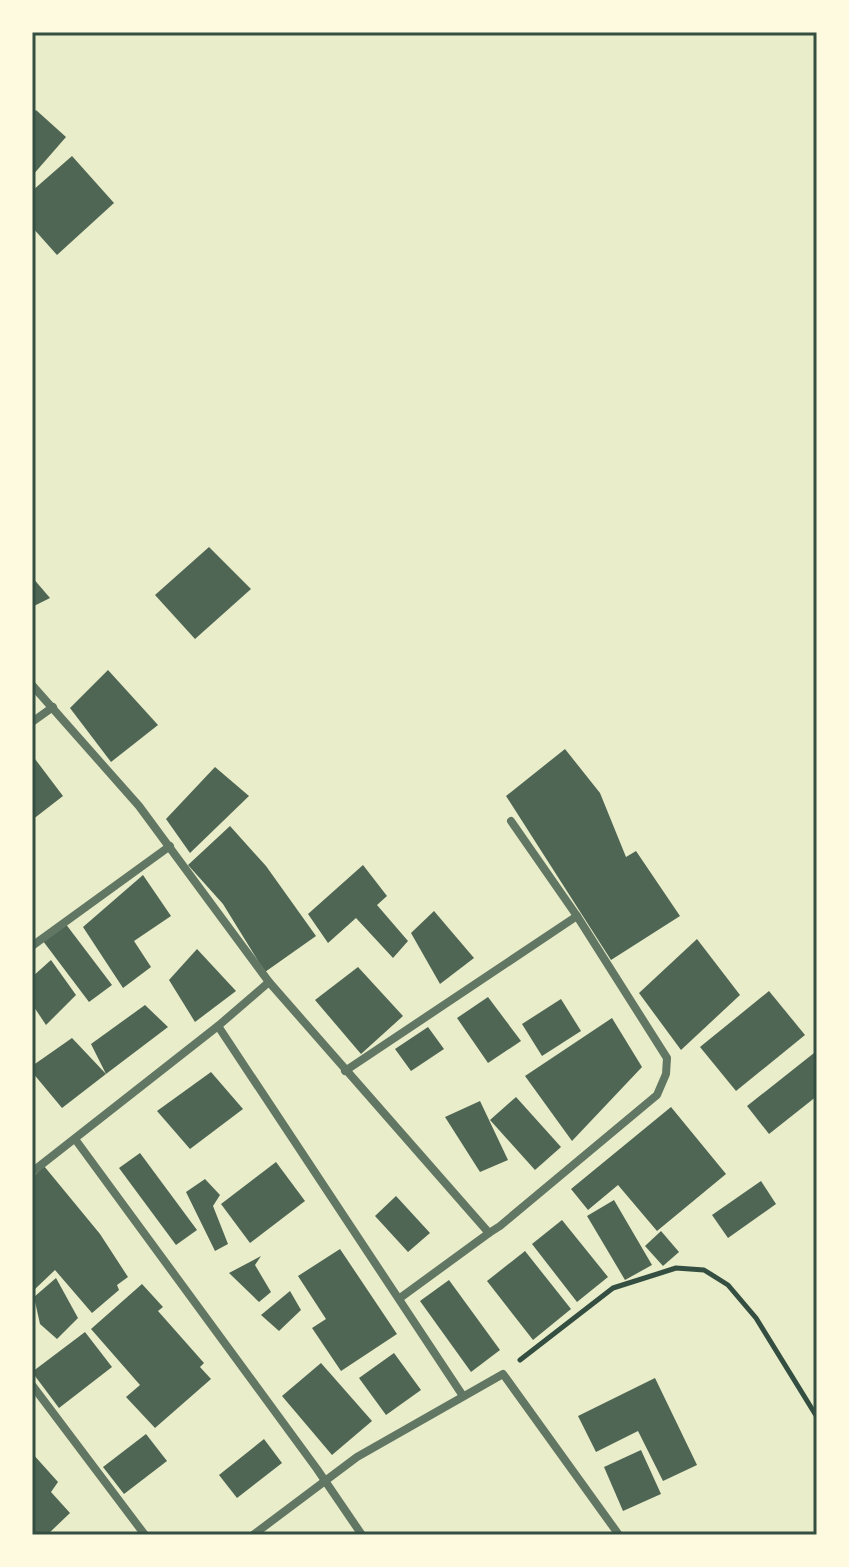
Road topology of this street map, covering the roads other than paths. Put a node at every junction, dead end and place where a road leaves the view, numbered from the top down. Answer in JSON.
{"nodes":[{"id":1,"x":32,"y":685,"type":"edge"},
{"id":2,"x":53,"y":707,"type":"junction"},
{"id":3,"x":32,"y":722,"type":"edge"},
{"id":4,"x":511,"y":821,"type":"dead end"},
{"id":5,"x":170,"y":846,"type":"junction"},
{"id":6,"x":577,"y":916,"type":"junction"},
{"id":7,"x":32,"y":946,"type":"edge"},
{"id":8,"x":269,"y":982,"type":"junction"},
{"id":9,"x":218,"y":1026,"type":"junction"},
{"id":10,"x":345,"y":1071,"type":"junction"},
{"id":11,"x":75,"y":1139,"type":"junction"},
{"id":12,"x":32,"y":1172,"type":"edge"},
{"id":13,"x":489,"y":1233,"type":"junction"},
{"id":14,"x":400,"y":1298,"type":"junction"},
{"id":15,"x":32,"y":1385,"type":"edge"},
{"id":16,"x":463,"y":1396,"type":"junction"},
{"id":17,"x":326,"y":1482,"type":"junction"},
{"id":18,"x":145,"y":1535,"type":"edge"},
{"id":19,"x":253,"y":1535,"type":"edge"},
{"id":20,"x":362,"y":1535,"type":"edge"},
{"id":21,"x":619,"y":1535,"type":"edge"}],
"edges":[{"from":1,"to":2,"type":"street"},
{"from":2,"to":3,"type":"street"},
{"from":2,"to":5,"type":"street"},
{"from":4,"to":6,"type":"street"},
{"from":5,"to":7,"type":"street"},
{"from":5,"to":8,"type":"street"},
{"from":6,"to":10,"type":"street"},
{"from":6,"to":13,"type":"street"},
{"from":8,"to":9,"type":"street"},
{"from":8,"to":10,"type":"street"},
{"from":9,"to":11,"type":"street"},
{"from":9,"to":14,"type":"street"},
{"from":10,"to":13,"type":"street"},
{"from":11,"to":12,"type":"street"},
{"from":11,"to":17,"type":"street"},
{"from":13,"to":14,"type":"street"},
{"from":14,"to":16,"type":"street"},
{"from":15,"to":18,"type":"street"},
{"from":16,"to":17,"type":"street"},
{"from":16,"to":21,"type":"street"},
{"from":17,"to":19,"type":"street"},
{"from":17,"to":20,"type":"street"}]}
